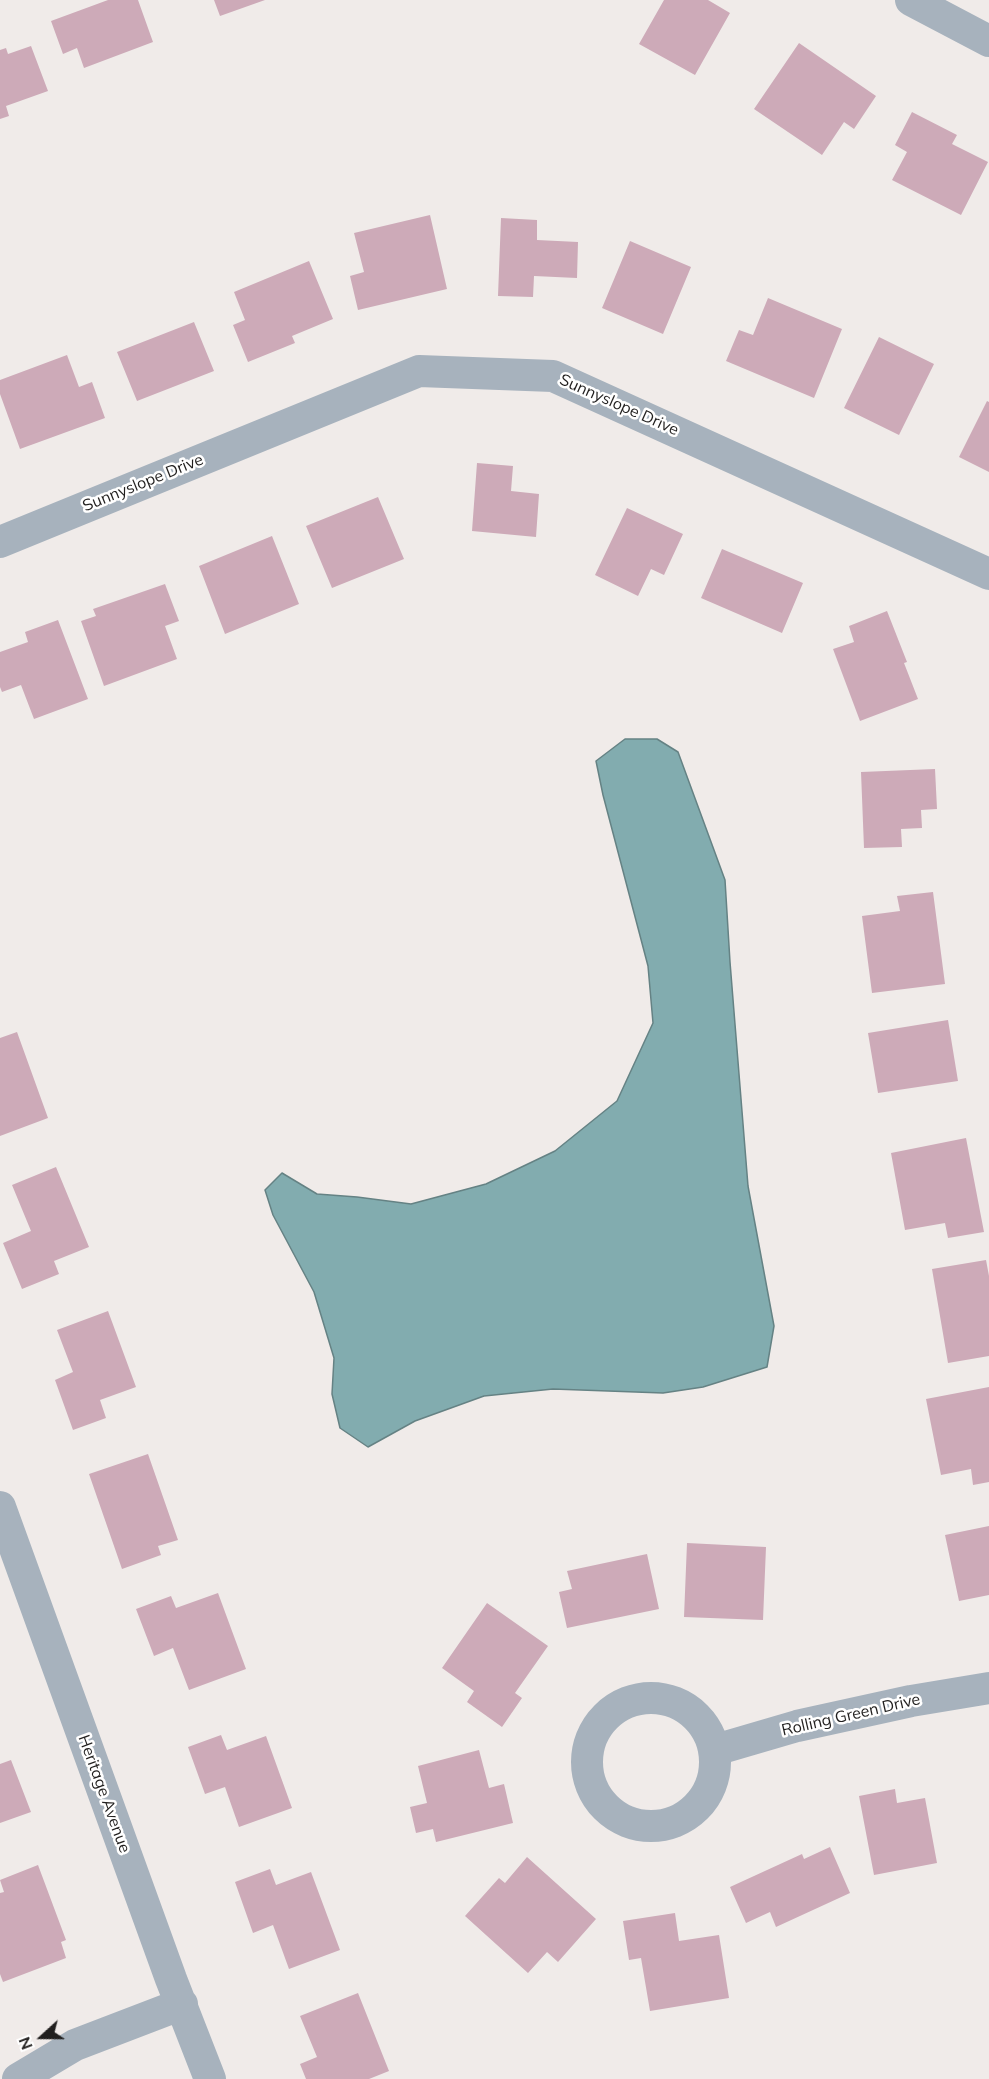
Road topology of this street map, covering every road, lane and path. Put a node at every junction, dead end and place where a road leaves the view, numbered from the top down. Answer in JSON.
{"nodes":[{"id":1,"x":911,"y":0,"type":"edge"},
{"id":2,"x":989,"y":41,"type":"edge"},
{"id":3,"x":0,"y":542,"type":"edge"},
{"id":4,"x":989,"y":574,"type":"edge"},
{"id":5,"x":0,"y":1508,"type":"edge"},
{"id":6,"x":989,"y":1688,"type":"edge"},
{"id":7,"x":715,"y":1750,"type":"junction"},
{"id":8,"x":182,"y":2004,"type":"junction"},
{"id":9,"x":18,"y":2079,"type":"edge"},
{"id":10,"x":210,"y":2079,"type":"edge"}],
"edges":[{"from":1,"to":2,"type":"street"},
{"from":3,"to":4,"type":"street","name":"Sunnyslope Drive"},
{"from":5,"to":8,"type":"street","name":"Heritage Avenue"},
{"from":6,"to":7,"type":"street","name":"Rolling Green Drive"},
{"from":7,"to":7,"type":"street"},
{"from":8,"to":9,"type":"street"},
{"from":8,"to":10,"type":"street","name":"Heritage Avenue"}]}
